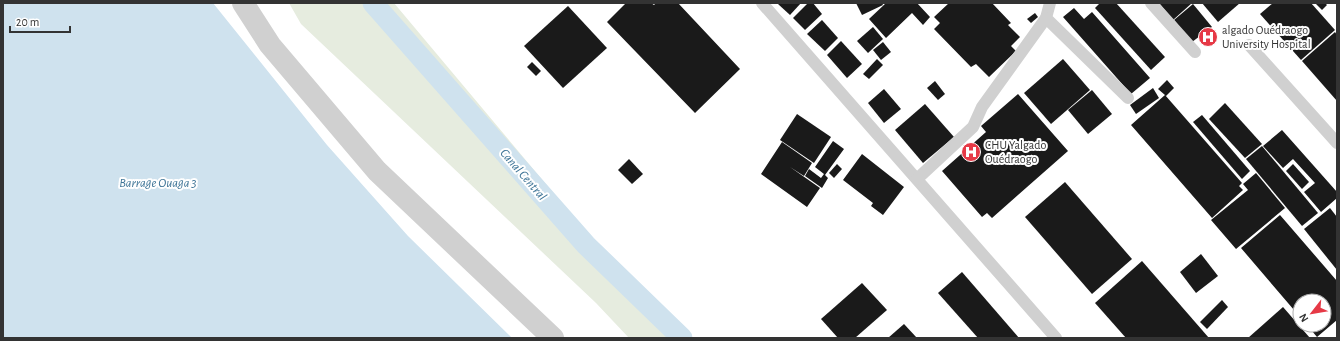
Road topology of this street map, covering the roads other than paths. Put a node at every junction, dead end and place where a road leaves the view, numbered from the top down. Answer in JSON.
{"nodes":[{"id":1,"x":243,"y":3,"type":"edge"},
{"id":2,"x":762,"y":3,"type":"edge"},
{"id":3,"x":1050,"y":3,"type":"edge"},
{"id":4,"x":1151,"y":3,"type":"edge"},
{"id":5,"x":1046,"y":18,"type":"junction"},
{"id":6,"x":1249,"y":45,"type":"dead end"},
{"id":7,"x":1195,"y":52,"type":"dead end"},
{"id":8,"x":1128,"y":98,"type":"dead end"},
{"id":9,"x":1337,"y":143,"type":"edge"},
{"id":10,"x":917,"y":179,"type":"junction"},
{"id":11,"x":553,"y":338,"type":"edge"},
{"id":12,"x":1056,"y":338,"type":"edge"}],
"edges":[{"from":1,"to":11,"type":"street"},
{"from":2,"to":10,"type":"lane"},
{"from":3,"to":5,"type":"lane"},
{"from":4,"to":7,"type":"lane"},
{"from":5,"to":8,"type":"lane"},
{"from":5,"to":10,"type":"lane"},
{"from":6,"to":9,"type":"lane"},
{"from":10,"to":12,"type":"lane"}]}
